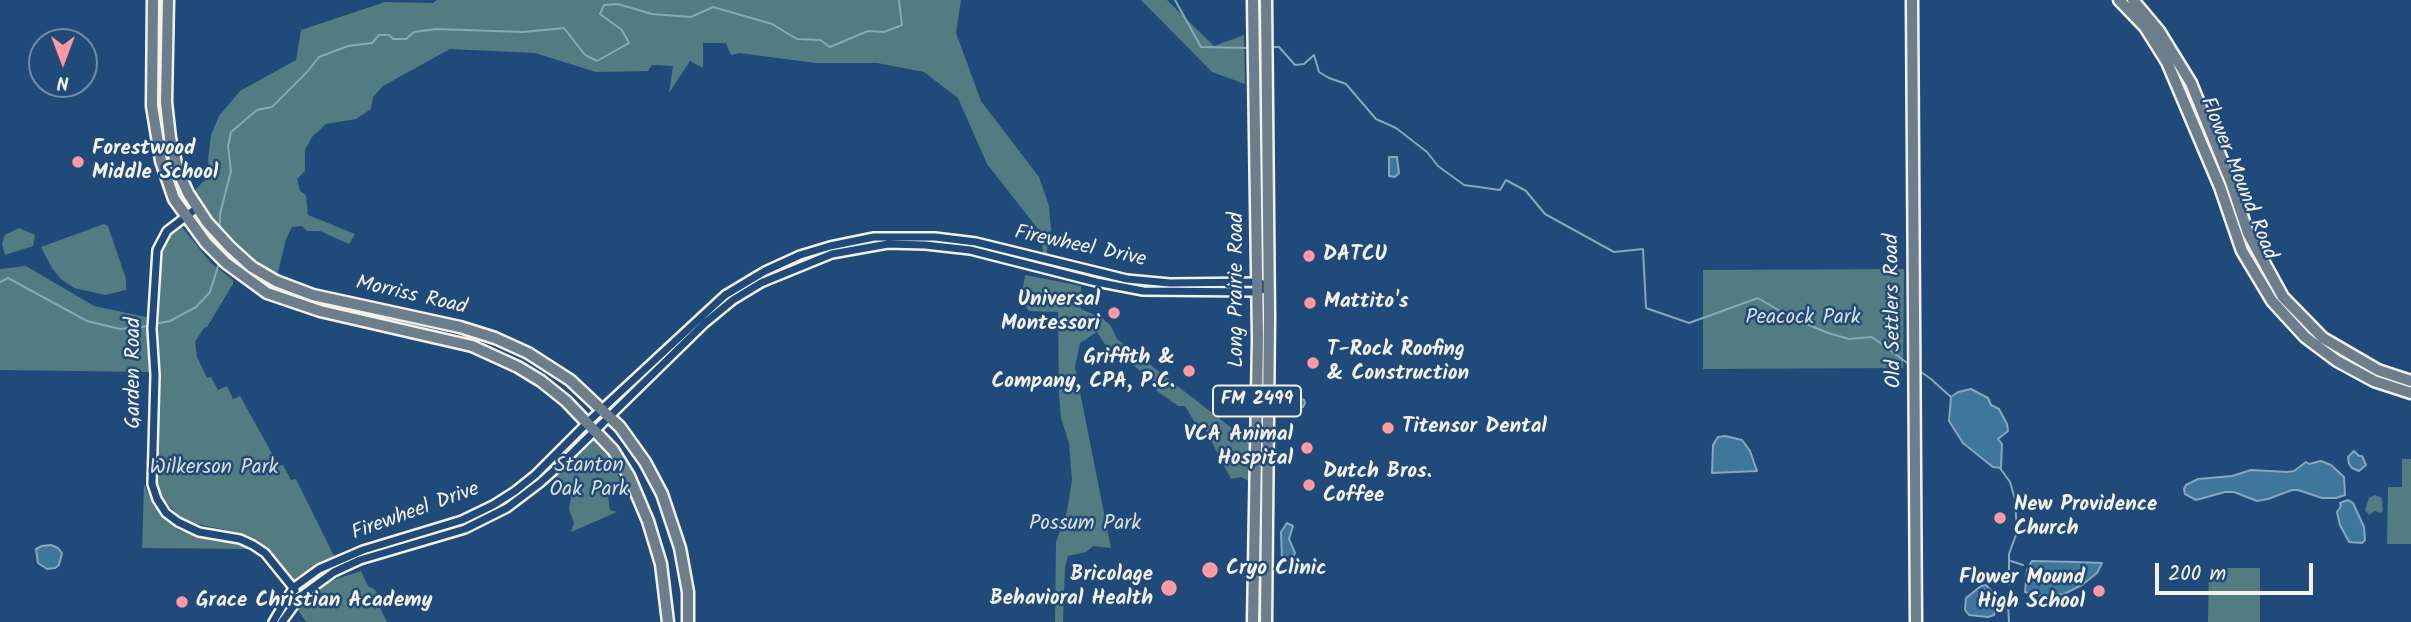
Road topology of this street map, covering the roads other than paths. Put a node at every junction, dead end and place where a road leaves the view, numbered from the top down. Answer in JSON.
{"nodes":[{"id":1,"x":153,"y":0,"type":"edge"},
{"id":2,"x":168,"y":0,"type":"edge"},
{"id":3,"x":1253,"y":0,"type":"edge"},
{"id":4,"x":1266,"y":0,"type":"edge"},
{"id":5,"x":1912,"y":0,"type":"edge"},
{"id":6,"x":2119,"y":0,"type":"edge"},
{"id":7,"x":2133,"y":0,"type":"edge"},
{"id":8,"x":197,"y":208,"type":"junction"},
{"id":9,"x":185,"y":217,"type":"junction"},
{"id":10,"x":1269,"y":286,"type":"junction"},
{"id":11,"x":1258,"y":287,"type":"junction"},
{"id":12,"x":2411,"y":381,"type":"edge"},
{"id":13,"x":2411,"y":393,"type":"edge"},
{"id":14,"x":606,"y":413,"type":"junction"},
{"id":15,"x":588,"y":422,"type":"junction"},
{"id":16,"x":596,"y":430,"type":"junction"},
{"id":17,"x":293,"y":589,"type":"junction"},
{"id":18,"x":301,"y":596,"type":"junction"},
{"id":19,"x":273,"y":622,"type":"edge"},
{"id":20,"x":282,"y":622,"type":"edge"},
{"id":21,"x":668,"y":622,"type":"edge"},
{"id":22,"x":688,"y":622,"type":"edge"},
{"id":23,"x":1253,"y":622,"type":"edge"},
{"id":24,"x":1266,"y":622,"type":"edge"},
{"id":25,"x":1916,"y":622,"type":"edge"}],
"edges":[{"from":1,"to":9,"type":"main road","name":"Morriss Road"},
{"from":2,"to":8,"type":"main road","name":"Morriss Road"},
{"from":3,"to":11,"type":"main road","name":"Long Prairie Road","number":"FM 2499"},
{"from":4,"to":10,"type":"main road","name":"Long Prairie Road","number":"FM 2499"},
{"from":5,"to":25,"type":"main road","name":"Old Settlers Road"},
{"from":6,"to":13,"type":"main road","name":"Flower Mound Road"},
{"from":7,"to":12,"type":"main road","name":"Flower Mound Road"},
{"from":8,"to":9,"type":"street","name":"Garden Road"},
{"from":8,"to":14,"type":"main road","name":"Morriss Road"},
{"from":9,"to":15,"type":"main road","name":"Morriss Road"},
{"from":9,"to":17,"type":"street","name":"Garden Road"},
{"from":10,"to":11,"type":"street","name":"Firewheel Drive"},
{"from":10,"to":24,"type":"main road","name":"Long Prairie Road","number":"FM 2499"},
{"from":11,"to":14,"type":"street","name":"Firewheel Drive"},
{"from":11,"to":23,"type":"main road","name":"Long Prairie Road","number":"FM 2499"},
{"from":14,"to":15,"type":"street","name":"Firewheel Drive"},
{"from":14,"to":16,"type":"street","name":"Firewheel Drive"},
{"from":14,"to":22,"type":"main road","name":"Morriss Road"},
{"from":15,"to":16,"type":"main road","name":"Morriss Road"},
{"from":15,"to":17,"type":"street","name":"Firewheel Drive"},
{"from":16,"to":18,"type":"street","name":"Firewheel Drive"},
{"from":16,"to":21,"type":"main road","name":"Morriss Road"},
{"from":17,"to":18,"type":"street","name":"Garden Road"},
{"from":17,"to":19,"type":"street","name":"Firewheel Drive"},
{"from":18,"to":20,"type":"street","name":"Firewheel Drive"}]}
